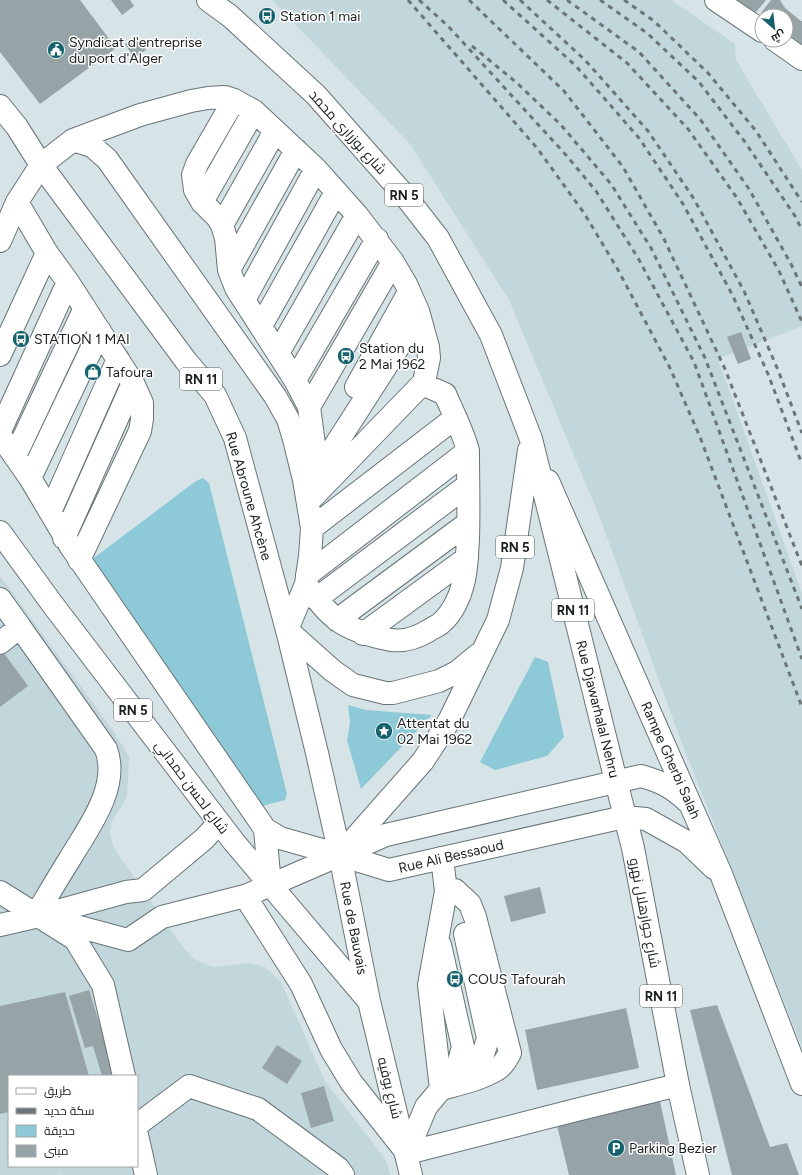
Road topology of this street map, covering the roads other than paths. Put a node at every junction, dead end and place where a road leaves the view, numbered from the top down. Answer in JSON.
{"nodes":[{"id":1,"x":208,"y":0,"type":"edge"},
{"id":2,"x":716,"y":0,"type":"edge"},
{"id":3,"x":754,"y":26,"type":"edge"},
{"id":4,"x":786,"y":48,"type":"edge"},
{"id":5,"x":802,"y":59,"type":"edge"},
{"id":6,"x":234,"y":100,"type":"junction"},
{"id":7,"x":0,"y":106,"type":"edge"},
{"id":8,"x":254,"y":111,"type":"junction"},
{"id":9,"x":275,"y":131,"type":"junction"},
{"id":10,"x":73,"y":140,"type":"junction"},
{"id":11,"x":296,"y":150,"type":"junction"},
{"id":12,"x":41,"y":165,"type":"junction"},
{"id":13,"x":316,"y":169,"type":"junction"},
{"id":14,"x":336,"y":192,"type":"junction"},
{"id":15,"x":17,"y":202,"type":"junction"},
{"id":16,"x":202,"y":202,"type":"junction"},
{"id":17,"x":357,"y":215,"type":"junction"},
{"id":18,"x":222,"y":225,"type":"junction"},
{"id":19,"x":377,"y":239,"type":"junction"},
{"id":20,"x":0,"y":241,"type":"edge"},
{"id":21,"x":47,"y":252,"type":"junction"},
{"id":22,"x":393,"y":262,"type":"junction"},
{"id":23,"x":228,"y":270,"type":"junction"},
{"id":24,"x":68,"y":282,"type":"junction"},
{"id":25,"x":409,"y":292,"type":"junction"},
{"id":26,"x":244,"y":300,"type":"junction"},
{"id":27,"x":86,"y":308,"type":"junction"},
{"id":28,"x":419,"y":314,"type":"junction"},
{"id":29,"x":261,"y":326,"type":"junction"},
{"id":30,"x":100,"y":331,"type":"junction"},
{"id":31,"x":278,"y":353,"type":"junction"},
{"id":32,"x":0,"y":355,"type":"edge"},
{"id":33,"x":118,"y":359,"type":"junction"},
{"id":34,"x":295,"y":380,"type":"junction"},
{"id":35,"x":133,"y":383,"type":"junction"},
{"id":36,"x":422,"y":384,"type":"junction"},
{"id":37,"x":309,"y":407,"type":"junction"},
{"id":38,"x":455,"y":418,"type":"junction"},
{"id":39,"x":0,"y":432,"type":"edge"},
{"id":40,"x":0,"y":435,"type":"edge"},
{"id":41,"x":531,"y":439,"type":"junction"},
{"id":42,"x":468,"y":451,"type":"junction"},
{"id":43,"x":15,"y":456,"type":"junction"},
{"id":44,"x":30,"y":478,"type":"junction"},
{"id":45,"x":311,"y":483,"type":"junction"},
{"id":46,"x":468,"y":485,"type":"junction"},
{"id":47,"x":50,"y":512,"type":"junction"},
{"id":48,"x":468,"y":523,"type":"junction"},
{"id":49,"x":312,"y":528,"type":"junction"},
{"id":50,"x":0,"y":532,"type":"edge"},
{"id":51,"x":64,"y":538,"type":"junction"},
{"id":52,"x":467,"y":558,"type":"junction"},
{"id":53,"x":79,"y":560,"type":"junction"},
{"id":54,"x":310,"y":586,"type":"junction"},
{"id":55,"x":0,"y":599,"type":"edge"},
{"id":56,"x":337,"y":620,"type":"junction"},
{"id":57,"x":20,"y":627,"type":"junction"},
{"id":58,"x":287,"y":630,"type":"junction"},
{"id":59,"x":363,"y":634,"type":"junction"},
{"id":60,"x":0,"y":643,"type":"edge"},
{"id":61,"x":484,"y":650,"type":"junction"},
{"id":62,"x":616,"y":780,"type":"junction"},
{"id":63,"x":690,"y":804,"type":"junction"},
{"id":64,"x":624,"y":817,"type":"junction"},
{"id":65,"x":220,"y":823,"type":"junction"},
{"id":66,"x":265,"y":829,"type":"junction"},
{"id":67,"x":340,"y":855,"type":"junction"},
{"id":68,"x":442,"y":858,"type":"junction"},
{"id":69,"x":721,"y":874,"type":"junction"},
{"id":70,"x":270,"y":886,"type":"junction"},
{"id":71,"x":451,"y":890,"type":"junction"},
{"id":72,"x":0,"y":892,"type":"edge"},
{"id":73,"x":245,"y":896,"type":"junction"},
{"id":74,"x":37,"y":915,"type":"junction"},
{"id":75,"x":0,"y":925,"type":"edge"},
{"id":76,"x":368,"y":1001,"type":"junction"},
{"id":77,"x":124,"y":1075,"type":"edge"},
{"id":78,"x":802,"y":1084,"type":"edge"},
{"id":79,"x":678,"y":1085,"type":"junction"},
{"id":80,"x":441,"y":1089,"type":"junction"},
{"id":81,"x":138,"y":1123,"type":"edge"},
{"id":82,"x":138,"y":1139,"type":"edge"},
{"id":83,"x":407,"y":1153,"type":"junction"},
{"id":84,"x":146,"y":1175,"type":"edge"},
{"id":85,"x":343,"y":1175,"type":"edge"},
{"id":86,"x":412,"y":1175,"type":"edge"},
{"id":87,"x":698,"y":1175,"type":"edge"}],
"edges":[{"from":1,"to":41,"type":"main road","name":"شارع بوزراري محمد","number":"RN 5"},
{"from":2,"to":3,"type":"main road"},
{"from":4,"to":5,"type":"main road"},
{"from":6,"to":8,"type":"main road"},
{"from":6,"to":10,"type":"main road"},
{"from":6,"to":16,"type":"main road"},
{"from":7,"to":12,"type":"main road","number":"RN 11"},
{"from":8,"to":9,"type":"main road"},
{"from":8,"to":16,"type":"main road"},
{"from":9,"to":11,"type":"main road"},
{"from":9,"to":18,"type":"main road"},
{"from":10,"to":12,"type":"main road"},
{"from":10,"to":45,"type":"main road"},
{"from":11,"to":13,"type":"main road"},
{"from":11,"to":23,"type":"main road"},
{"from":12,"to":15,"type":"main road"},
{"from":12,"to":58,"type":"main road","name":"Rue Abroune Ahcène","number":"RN 11"},
{"from":13,"to":14,"type":"main road"},
{"from":13,"to":26,"type":"main road"},
{"from":14,"to":17,"type":"main road"},
{"from":14,"to":29,"type":"main road"},
{"from":15,"to":20,"type":"main road"},
{"from":15,"to":21,"type":"main road"},
{"from":16,"to":18,"type":"main road"},
{"from":17,"to":19,"type":"main road"},
{"from":17,"to":31,"type":"main road"},
{"from":18,"to":23,"type":"main road"},
{"from":19,"to":22,"type":"main road"},
{"from":19,"to":34,"type":"main road"},
{"from":21,"to":24,"type":"main road"},
{"from":21,"to":32,"type":"main road"},
{"from":22,"to":25,"type":"main road"},
{"from":22,"to":37,"type":"main road"},
{"from":23,"to":26,"type":"main road"},
{"from":24,"to":27,"type":"main road"},
{"from":24,"to":39,"type":"main road"},
{"from":25,"to":28,"type":"main road"},
{"from":25,"to":45,"type":"main road"},
{"from":26,"to":29,"type":"main road"},
{"from":27,"to":30,"type":"main road"},
{"from":27,"to":43,"type":"main road"},
{"from":28,"to":36,"type":"main road"},
{"from":28,"to":45,"type":"main road"},
{"from":29,"to":31,"type":"main road"},
{"from":30,"to":33,"type":"main road"},
{"from":30,"to":44,"type":"main road"},
{"from":31,"to":34,"type":"main road"},
{"from":33,"to":35,"type":"main road"},
{"from":33,"to":47,"type":"main road"},
{"from":34,"to":37,"type":"main road"},
{"from":35,"to":51,"type":"main road"},
{"from":35,"to":53,"type":"main road"},
{"from":36,"to":38,"type":"main road"},
{"from":36,"to":45,"type":"main road"},
{"from":37,"to":45,"type":"main road"},
{"from":38,"to":42,"type":"main road"},
{"from":38,"to":49,"type":"main road"},
{"from":40,"to":43,"type":"main road"},
{"from":41,"to":61,"type":"main road","number":"RN 5"},
{"from":41,"to":62,"type":"main road","name":"Rue Djawarhalal Nehru","number":"RN 11"},
{"from":41,"to":63,"type":"main road","name":"Rampe Gherbi Salah"},
{"from":42,"to":46,"type":"main road"},
{"from":42,"to":54,"type":"main road"},
{"from":43,"to":44,"type":"main road"},
{"from":44,"to":47,"type":"main road"},
{"from":45,"to":49,"type":"main road"},
{"from":46,"to":48,"type":"main road"},
{"from":46,"to":54,"type":"main road"},
{"from":47,"to":51,"type":"main road"},
{"from":48,"to":52,"type":"main road"},
{"from":48,"to":56,"type":"main road"},
{"from":49,"to":54,"type":"main road"},
{"from":50,"to":65,"type":"main road","name":"شارع لحسن حمداني","number":"RN 5"},
{"from":51,"to":53,"type":"main road"},
{"from":52,"to":59,"type":"main road"},
{"from":52,"to":59,"type":"main road"},
{"from":53,"to":66,"type":"main road"},
{"from":54,"to":56,"type":"main road"},
{"from":54,"to":58,"type":"main road"},
{"from":55,"to":57,"type":"main road"},
{"from":56,"to":59,"type":"main road"},
{"from":57,"to":60,"type":"main road"},
{"from":57,"to":74,"type":"main road"},
{"from":58,"to":61,"type":"main road"},
{"from":58,"to":67,"type":"main road","name":"Rue Abroune Ahcène","number":"RN 11"},
{"from":61,"to":67,"type":"main road","number":"RN 5"},
{"from":62,"to":63,"type":"main road"},
{"from":62,"to":64,"type":"main road","name":"Rue Djawarhalal Nehru","number":"RN 11"},
{"from":62,"to":67,"type":"main road"},
{"from":63,"to":69,"type":"main road","name":"Rampe Gherbi Salah"},
{"from":64,"to":68,"type":"main road","name":"Rue Ali Bessaoud"},
{"from":64,"to":69,"type":"main road","name":"Rue Ali Bessaoud"},
{"from":64,"to":79,"type":"main road","name":"شارع جوارهلال نهرو","number":"RN 11"},
{"from":65,"to":70,"type":"main road","name":"شارع لحسن حمداني","number":"RN 5"},
{"from":65,"to":74,"type":"main road"},
{"from":66,"to":67,"type":"main road","name":"Rue Ali Bessaoud"},
{"from":66,"to":70,"type":"main road"},
{"from":67,"to":68,"type":"main road","name":"Rue Ali Bessaoud"},
{"from":67,"to":70,"type":"main road"},
{"from":67,"to":76,"type":"main road","name":"Rue de Bauvais","number":"RN 11"},
{"from":68,"to":71,"type":"main road"},
{"from":69,"to":78,"type":"main road","name":"Rampe Gherbi Salah"},
{"from":70,"to":73,"type":"main road"},
{"from":70,"to":76,"type":"main road","number":"RN 5"},
{"from":71,"to":80,"type":"main road"},
{"from":71,"to":80,"type":"main road"},
{"from":72,"to":74,"type":"main road"},
{"from":73,"to":74,"type":"main road"},
{"from":73,"to":83,"type":"main road"},
{"from":74,"to":75,"type":"main road"},
{"from":74,"to":77,"type":"main road"},
{"from":76,"to":83,"type":"main road","name":"شارع بوفيه","number":"RN 11"},
{"from":79,"to":83,"type":"main road"},
{"from":79,"to":87,"type":"main road","name":"شارع جوارهلال نهرو","number":"RN 11"},
{"from":80,"to":83,"type":"main road"},
{"from":81,"to":85,"type":"main road"},
{"from":82,"to":84,"type":"main road"},
{"from":83,"to":86,"type":"main road","name":"شارع بوفيه","number":"RN 11"}]}
